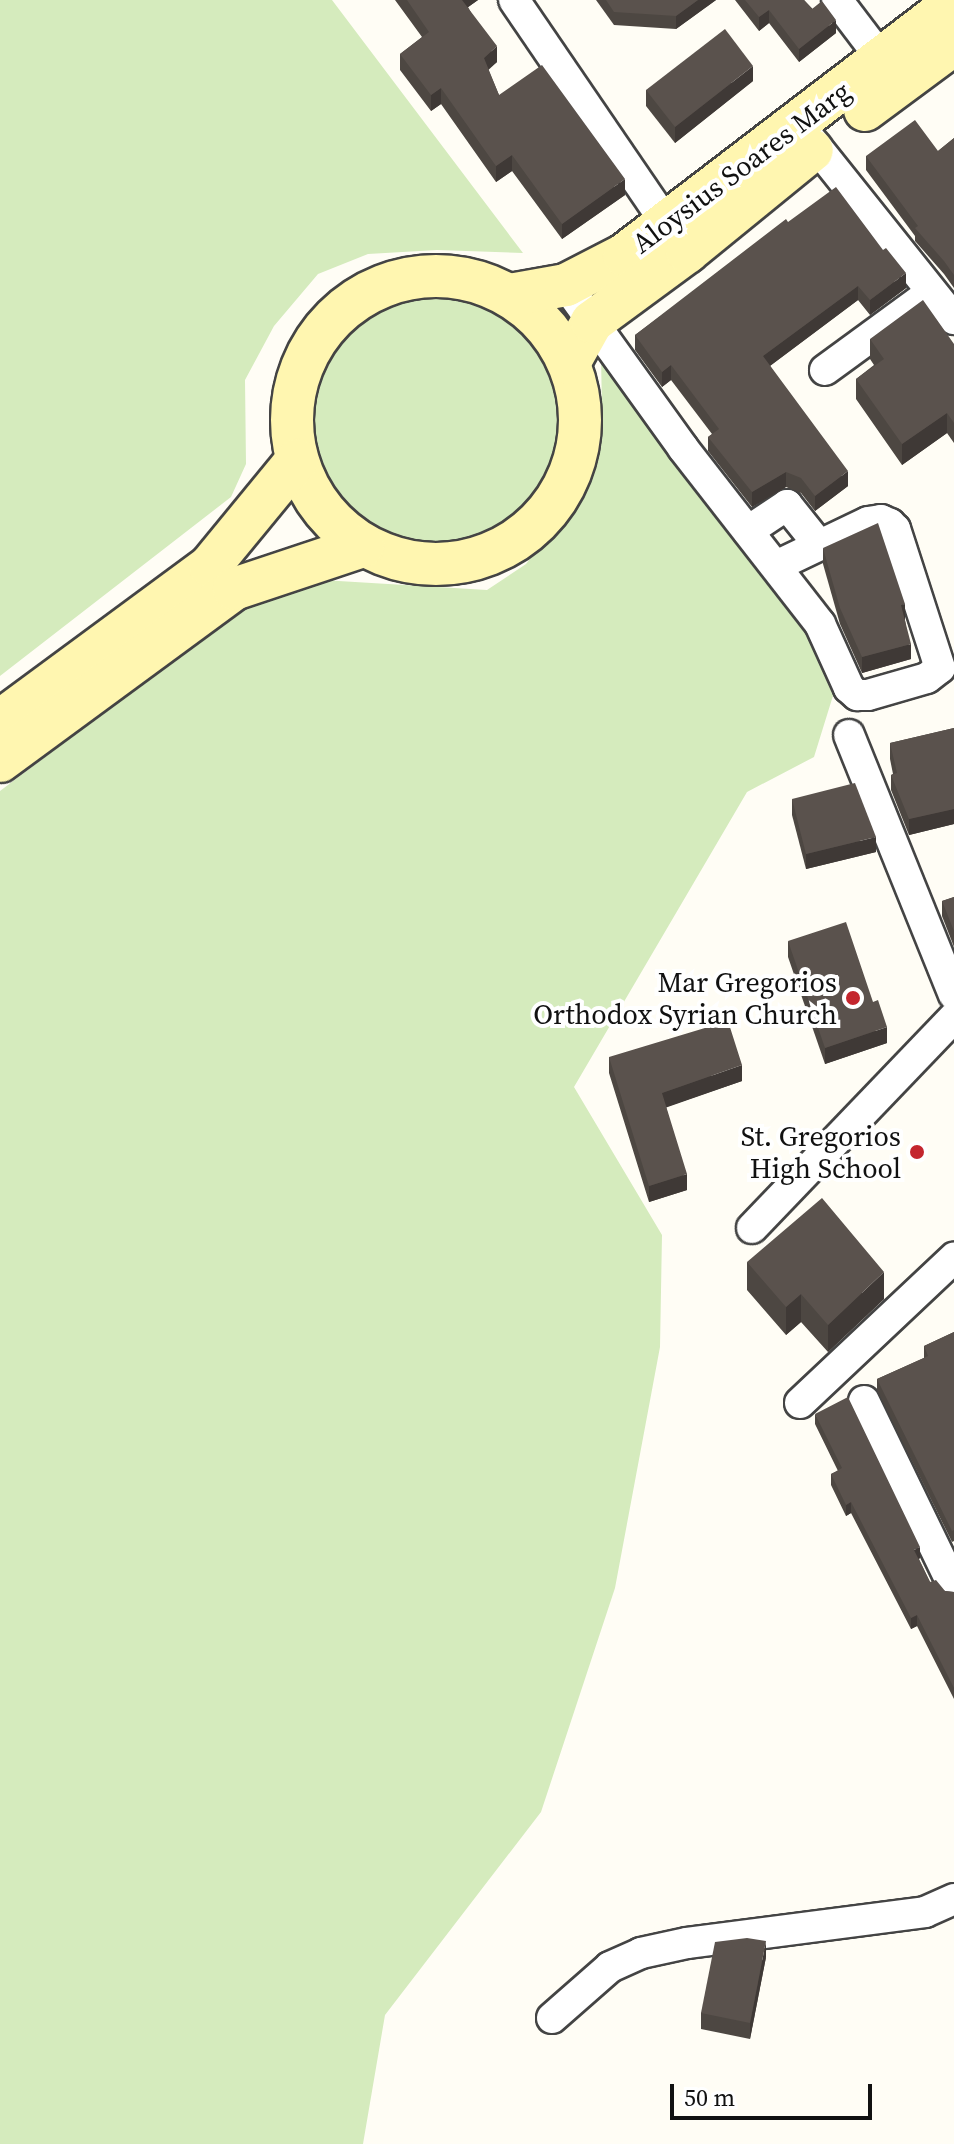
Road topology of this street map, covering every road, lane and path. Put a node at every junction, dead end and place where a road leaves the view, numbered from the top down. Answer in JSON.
{"nodes":[{"id":1,"x":514,"y":0,"type":"edge"},
{"id":2,"x":837,"y":0,"type":"edge"},
{"id":3,"x":954,"y":3,"type":"edge"},
{"id":4,"x":954,"y":44,"type":"edge"},
{"id":5,"x":892,"y":72,"type":"junction"},
{"id":6,"x":808,"y":136,"type":"junction"},
{"id":7,"x":677,"y":239,"type":"junction"},
{"id":8,"x":566,"y":285,"type":"junction"},
{"id":9,"x":932,"y":292,"type":"junction"},
{"id":10,"x":510,"y":295,"type":"junction"},
{"id":11,"x":954,"y":319,"type":"edge"},
{"id":12,"x":592,"y":322,"type":"junction"},
{"id":13,"x":569,"y":363,"type":"junction"},
{"id":14,"x":825,"y":370,"type":"dead end"},
{"id":15,"x":297,"y":460,"type":"junction"},
{"id":16,"x":748,"y":531,"type":"junction"},
{"id":17,"x":819,"y":545,"type":"junction"},
{"id":18,"x":363,"y":546,"type":"junction"},
{"id":19,"x":776,"y":566,"type":"junction"},
{"id":20,"x":0,"y":721,"type":"edge"},
{"id":21,"x":849,"y":735,"type":"dead end"},
{"id":22,"x":0,"y":761,"type":"edge"},
{"id":23,"x":954,"y":995,"type":"edge"},
{"id":24,"x":954,"y":1017,"type":"edge"},
{"id":25,"x":752,"y":1228,"type":"dead end"},
{"id":26,"x":954,"y":1258,"type":"edge"},
{"id":27,"x":864,"y":1401,"type":"dead end"},
{"id":28,"x":800,"y":1403,"type":"dead end"},
{"id":29,"x":952,"y":1577,"type":"edge"},
{"id":30,"x":954,"y":1899,"type":"edge"},
{"id":31,"x":552,"y":2018,"type":"dead end"}],
"edges":[{"from":1,"to":7,"type":"street"},
{"from":2,"to":5,"type":"street"},
{"from":3,"to":5,"type":"main road","name":"Aloysius Soares Marg"},
{"from":4,"to":5,"type":"main road","name":"Aloysius Soares Marg"},
{"from":5,"to":6,"type":"main road","name":"Aloysius Soares Marg"},
{"from":6,"to":7,"type":"main road","name":"Aloysius Soares Marg"},
{"from":6,"to":9,"type":"street"},
{"from":7,"to":8,"type":"main road","name":"Aloysius Soares Marg"},
{"from":7,"to":12,"type":"main road","name":"Aloysius Soares Marg"},
{"from":8,"to":10,"type":"main road","name":"Aloysius Soares Marg"},
{"from":8,"to":12,"type":"street"},
{"from":9,"to":11,"type":"street"},
{"from":9,"to":14,"type":"street"},
{"from":10,"to":13,"type":"main road"},
{"from":10,"to":15,"type":"main road"},
{"from":12,"to":13,"type":"main road","name":"Aloysius Soares Marg"},
{"from":12,"to":16,"type":"street"},
{"from":13,"to":18,"type":"main road"},
{"from":15,"to":18,"type":"main road"},
{"from":15,"to":20,"type":"main road"},
{"from":16,"to":17,"type":"street"},
{"from":16,"to":19,"type":"street"},
{"from":17,"to":19,"type":"street"},
{"from":17,"to":19,"type":"street"},
{"from":18,"to":22,"type":"main road"},
{"from":21,"to":23,"type":"street"},
{"from":24,"to":25,"type":"street"},
{"from":26,"to":28,"type":"street"},
{"from":27,"to":29,"type":"street"},
{"from":30,"to":31,"type":"street"}]}
